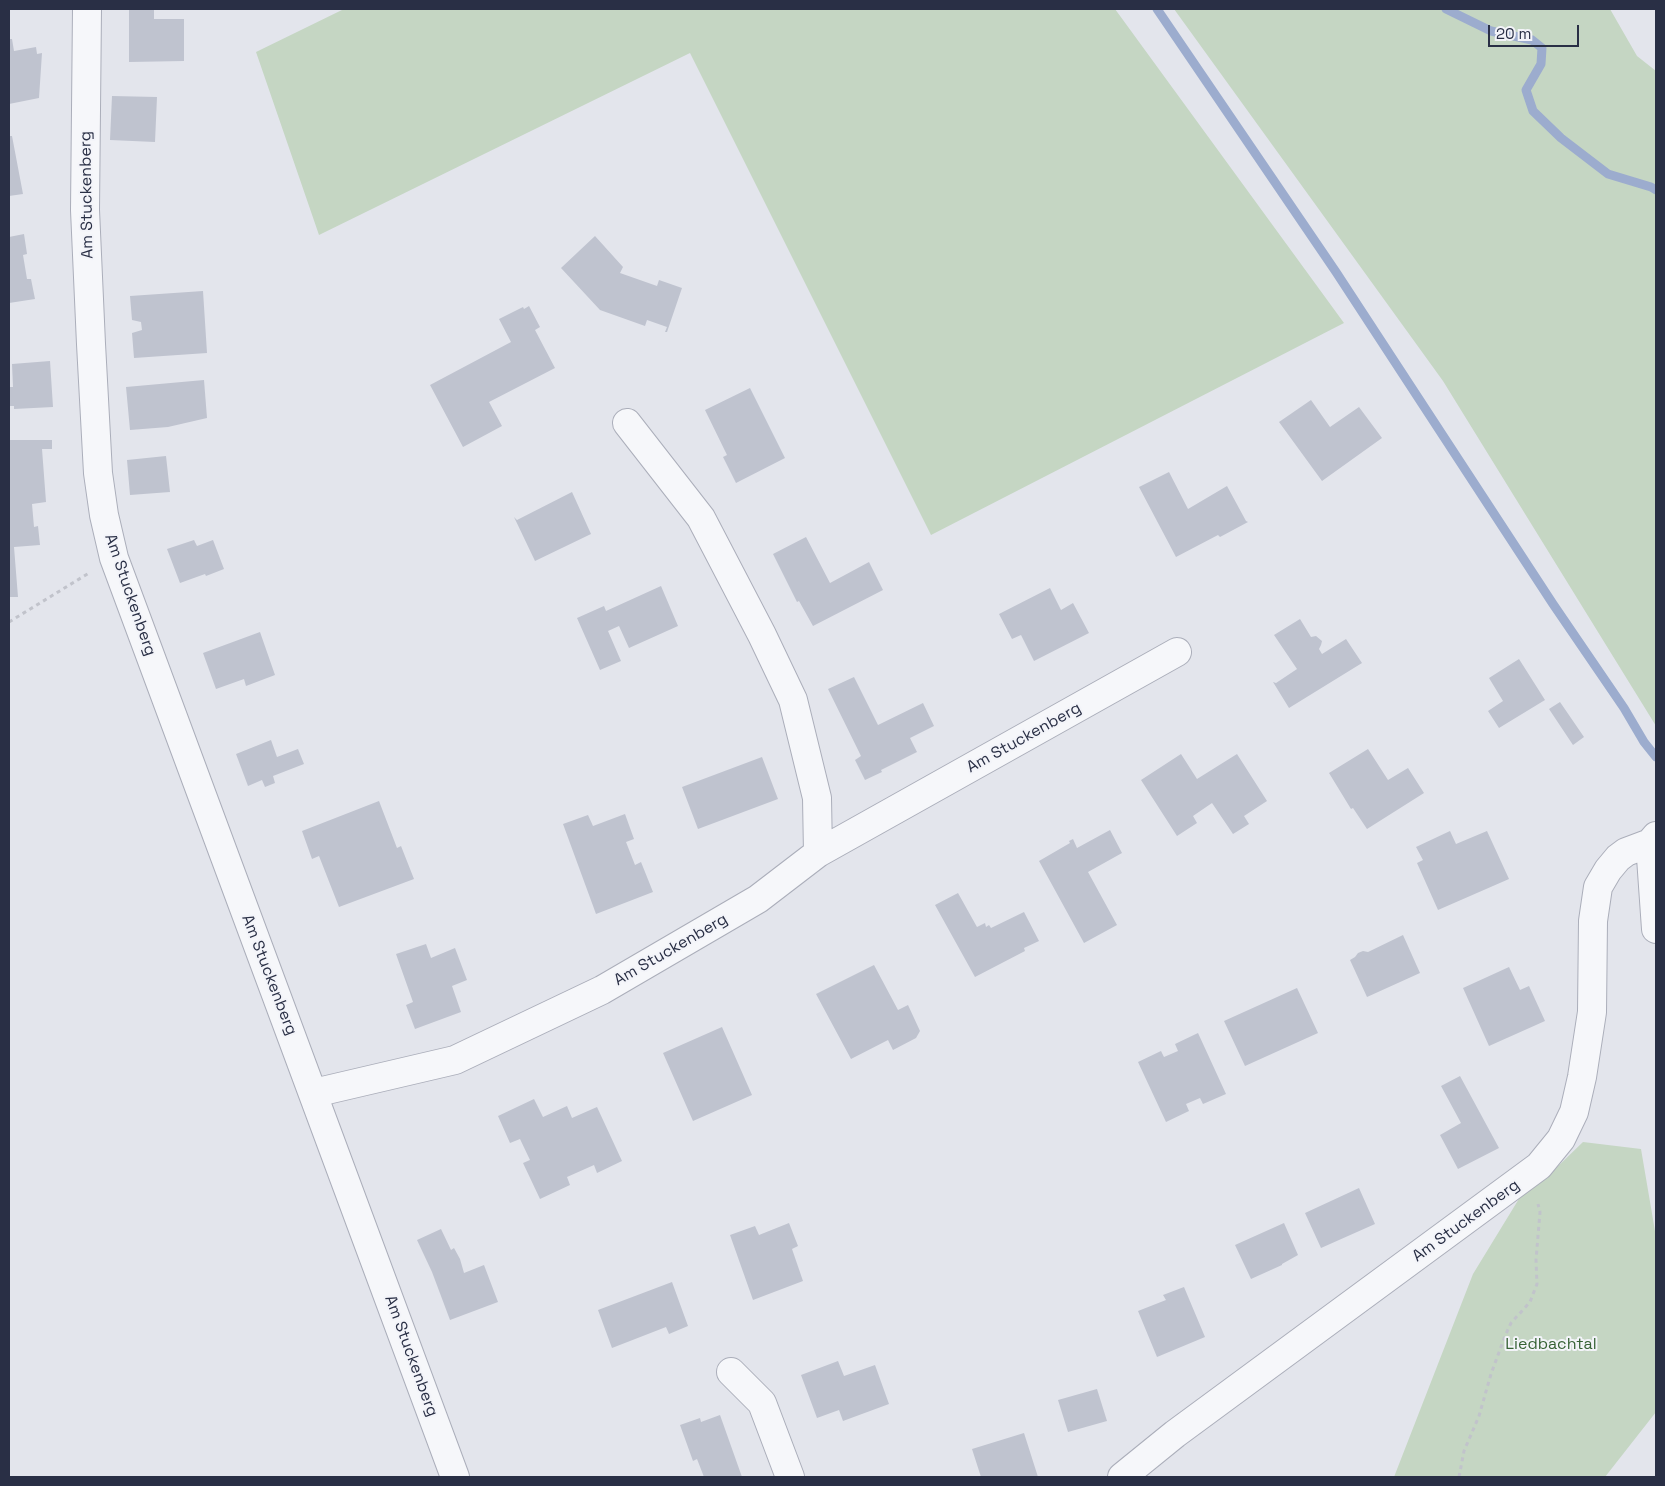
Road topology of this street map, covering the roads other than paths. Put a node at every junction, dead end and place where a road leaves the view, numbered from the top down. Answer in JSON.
{"nodes":[{"id":1,"x":87,"y":9,"type":"edge"},
{"id":2,"x":627,"y":423,"type":"dead end"},
{"id":3,"x":1178,"y":652,"type":"dead end"},
{"id":4,"x":1644,"y":843,"type":"edge"},
{"id":5,"x":818,"y":852,"type":"junction"},
{"id":6,"x":1656,"y":930,"type":"edge"},
{"id":7,"x":314,"y":1093,"type":"junction"},
{"id":8,"x":731,"y":1372,"type":"dead end"},
{"id":9,"x":455,"y":1477,"type":"edge"},
{"id":10,"x":790,"y":1477,"type":"edge"},
{"id":11,"x":1122,"y":1477,"type":"edge"}],
"edges":[{"from":1,"to":7,"type":"street","name":"Am Stuckenberg"},
{"from":2,"to":5,"type":"street"},
{"from":3,"to":5,"type":"street","name":"Am Stuckenberg"},
{"from":4,"to":6,"type":"street"},
{"from":4,"to":11,"type":"street","name":"Am Stuckenberg"},
{"from":5,"to":7,"type":"street","name":"Am Stuckenberg"},
{"from":7,"to":9,"type":"street","name":"Am Stuckenberg"},
{"from":8,"to":10,"type":"street"}]}
